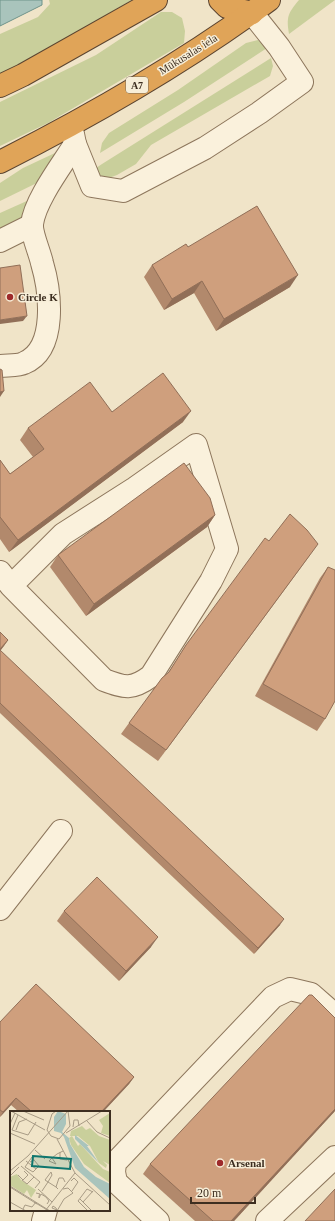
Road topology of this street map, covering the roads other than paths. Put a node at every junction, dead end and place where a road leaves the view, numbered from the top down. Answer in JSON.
{"nodes":[{"id":1,"x":156,"y":0,"type":"edge"},
{"id":2,"x":220,"y":0,"type":"edge"},
{"id":3,"x":269,"y":0,"type":"edge"},
{"id":4,"x":252,"y":13,"type":"junction"},
{"id":5,"x":0,"y":86,"type":"edge"},
{"id":6,"x":73,"y":135,"type":"junction"},
{"id":7,"x":0,"y":162,"type":"edge"},
{"id":8,"x":32,"y":225,"type":"junction"},
{"id":9,"x":0,"y":241,"type":"edge"},
{"id":10,"x":0,"y":366,"type":"edge"},
{"id":11,"x":6,"y":579,"type":"edge"},
{"id":12,"x":61,"y":831,"type":"dead end"},
{"id":13,"x":0,"y":909,"type":"edge"},
{"id":14,"x":335,"y":1015,"type":"edge"},
{"id":15,"x":335,"y":1157,"type":"edge"},
{"id":16,"x":112,"y":1163,"type":"edge"},
{"id":17,"x":46,"y":1211,"type":"edge"},
{"id":18,"x":43,"y":1221,"type":"edge"},
{"id":19,"x":158,"y":1221,"type":"edge"},
{"id":20,"x":267,"y":1221,"type":"edge"}],
"edges":[{"from":1,"to":5,"type":"highway"},
{"from":2,"to":4,"type":"highway"},
{"from":3,"to":4,"type":"highway","name":"Mūkusalas iela","number":"A7"},
{"from":4,"to":6,"type":"highway","name":"Mūkusalas iela","number":"A7"},
{"from":4,"to":6,"type":"lane"},
{"from":6,"to":7,"type":"highway","name":"Mūkusalas iela","number":"A7"},
{"from":6,"to":8,"type":"lane"},
{"from":8,"to":9,"type":"lane"},
{"from":8,"to":10,"type":"lane"},
{"from":11,"to":11,"type":"lane"},
{"from":12,"to":13,"type":"lane"},
{"from":14,"to":16,"type":"lane"},
{"from":15,"to":20,"type":"lane"},
{"from":16,"to":19,"type":"lane"},
{"from":17,"to":18,"type":"lane"}]}
